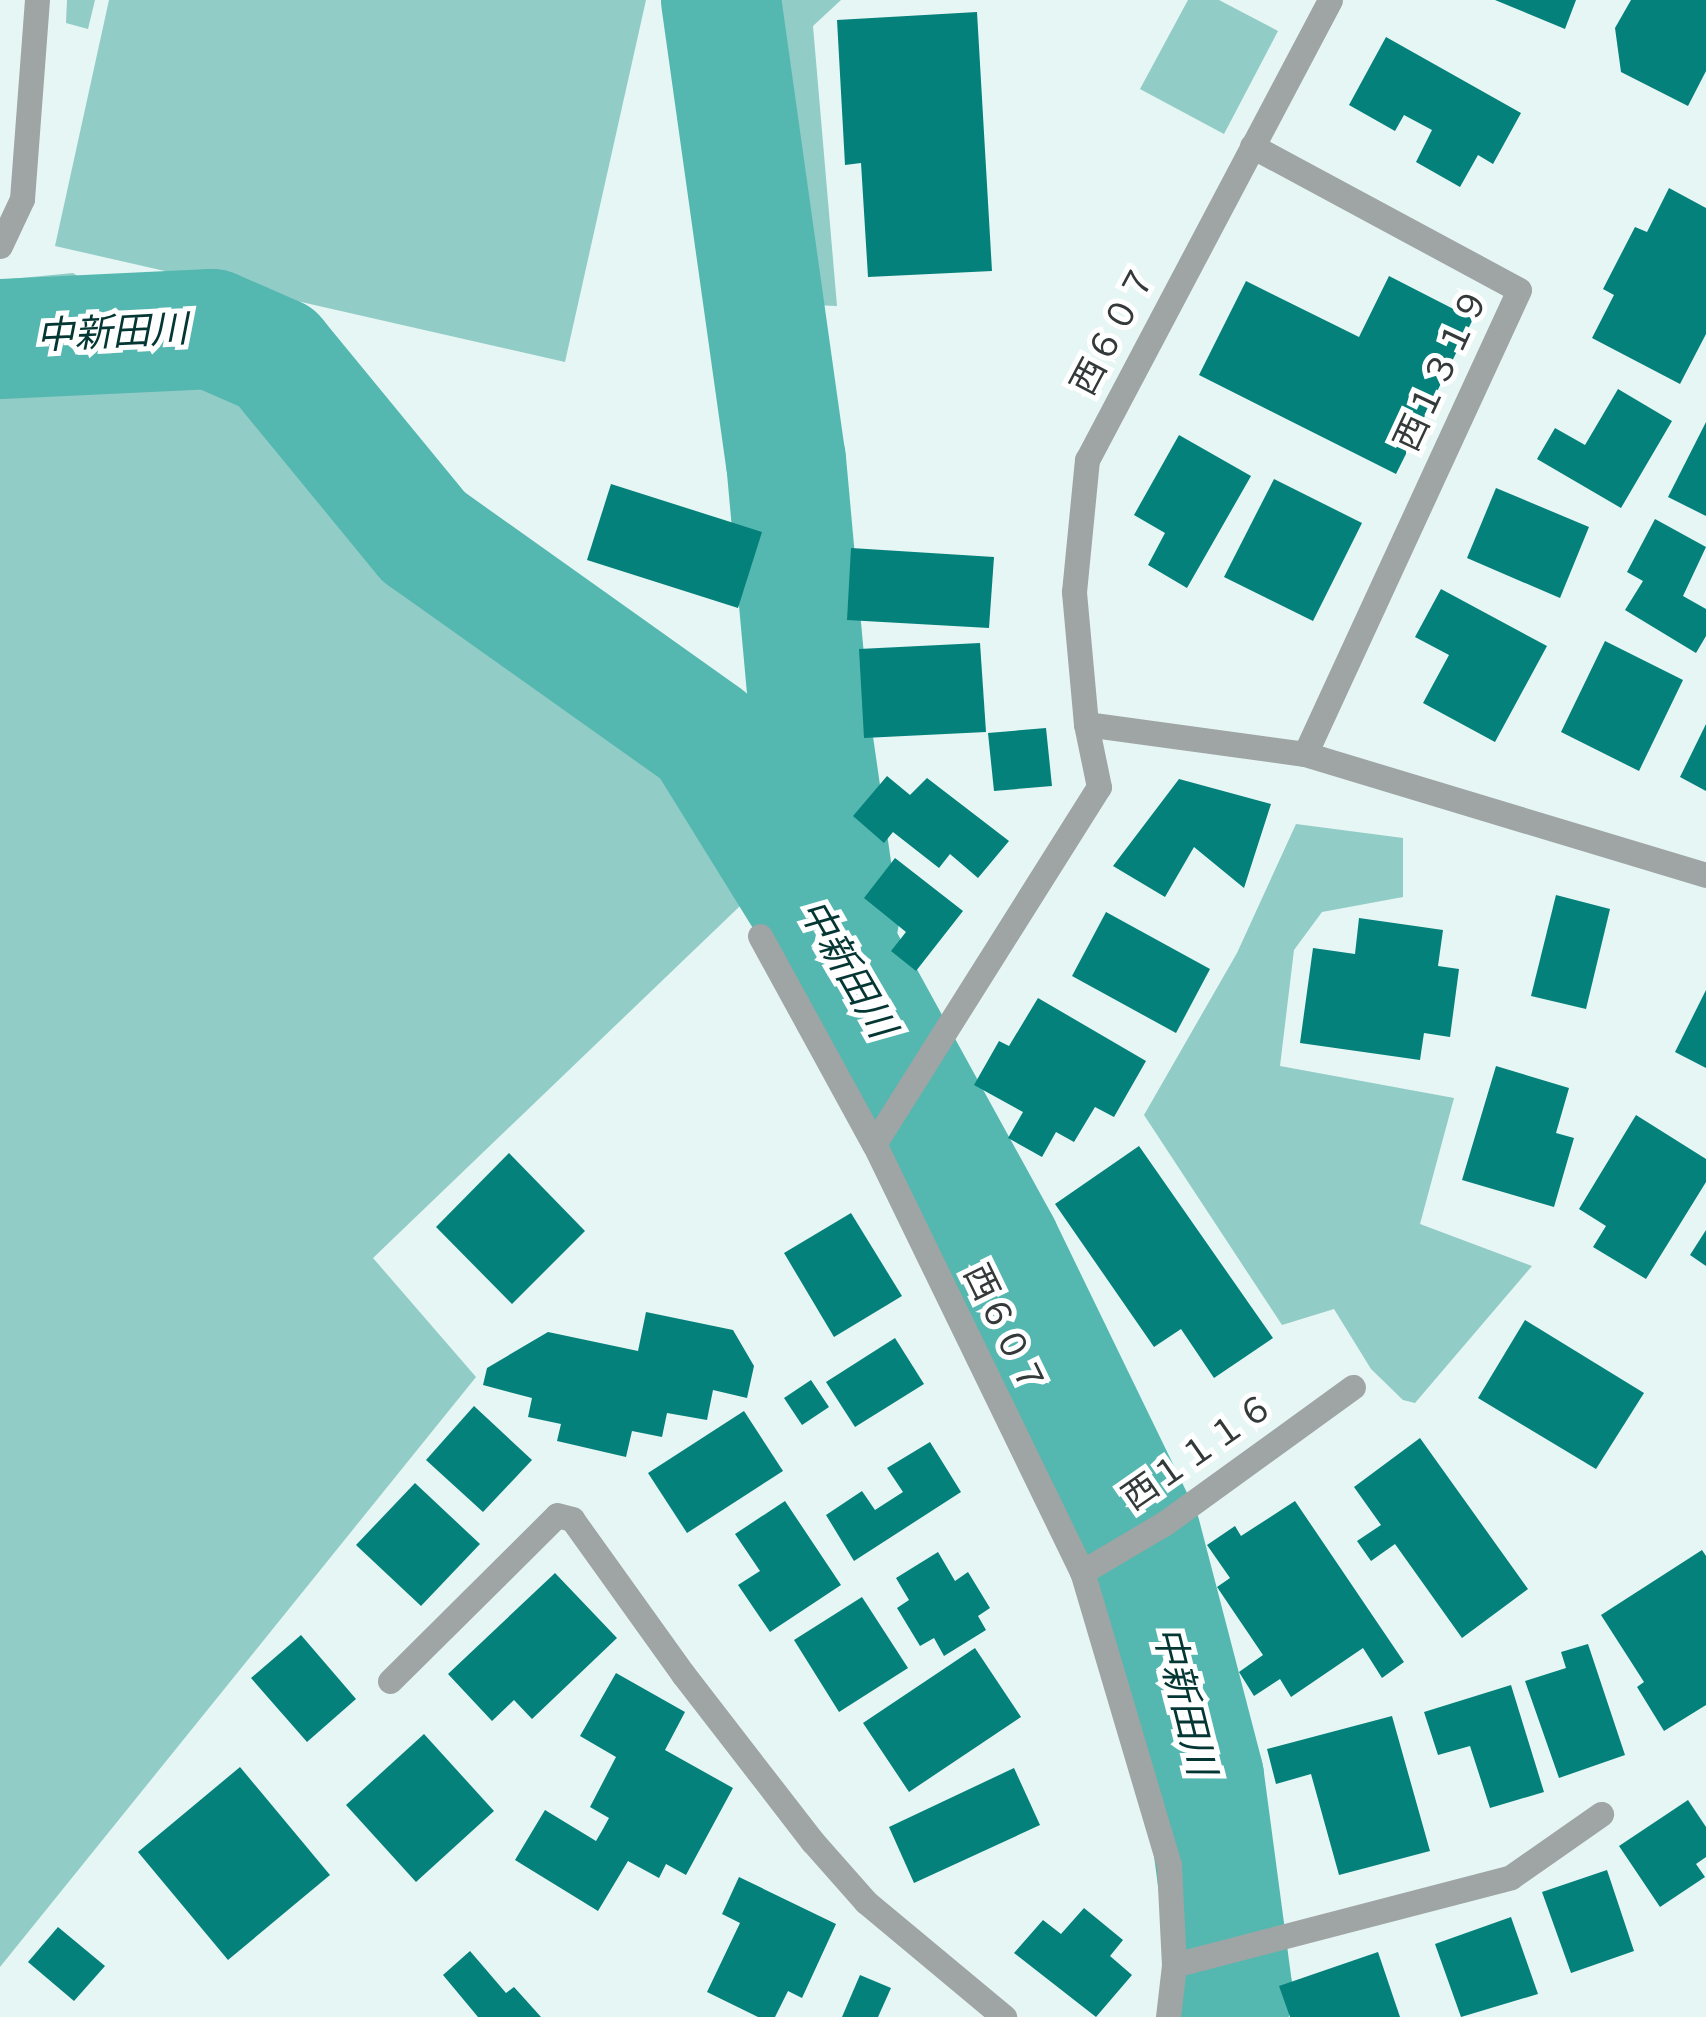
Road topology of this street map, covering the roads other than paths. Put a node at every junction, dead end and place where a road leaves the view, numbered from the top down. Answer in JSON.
{"nodes":[{"id":1,"x":36,"y":0,"type":"edge"},
{"id":2,"x":1330,"y":0,"type":"edge"},
{"id":3,"x":1252,"y":146,"type":"junction"},
{"id":4,"x":0,"y":246,"type":"edge"},
{"id":5,"x":1086,"y":724,"type":"junction"},
{"id":6,"x":1304,"y":754,"type":"junction"},
{"id":7,"x":1706,"y":875,"type":"edge"},
{"id":8,"x":760,"y":936,"type":"dead end"},
{"id":9,"x":874,"y":1144,"type":"junction"},
{"id":10,"x":1353,"y":1387,"type":"dead end"},
{"id":11,"x":1082,"y":1572,"type":"junction"},
{"id":12,"x":390,"y":1681,"type":"dead end"},
{"id":13,"x":1601,"y":1814,"type":"dead end"},
{"id":14,"x":1174,"y":1965,"type":"junction"},
{"id":15,"x":1004,"y":2017,"type":"edge"},
{"id":16,"x":1168,"y":2017,"type":"edge"}],
"edges":[{"from":1,"to":4,"type":"street"},
{"from":2,"to":3,"type":"street","name":"西６０７"},
{"from":3,"to":5,"type":"street","name":"西６０７"},
{"from":3,"to":6,"type":"street","name":"西１３１９"},
{"from":5,"to":6,"type":"street"},
{"from":5,"to":9,"type":"street","name":"西６０７"},
{"from":6,"to":7,"type":"street"},
{"from":8,"to":9,"type":"street"},
{"from":9,"to":11,"type":"street","name":"西６０７"},
{"from":10,"to":11,"type":"street","name":"西１１１６"},
{"from":11,"to":14,"type":"street","name":"西６０７"},
{"from":12,"to":15,"type":"street"},
{"from":13,"to":14,"type":"street"},
{"from":14,"to":16,"type":"street","name":"西６０７"}]}
